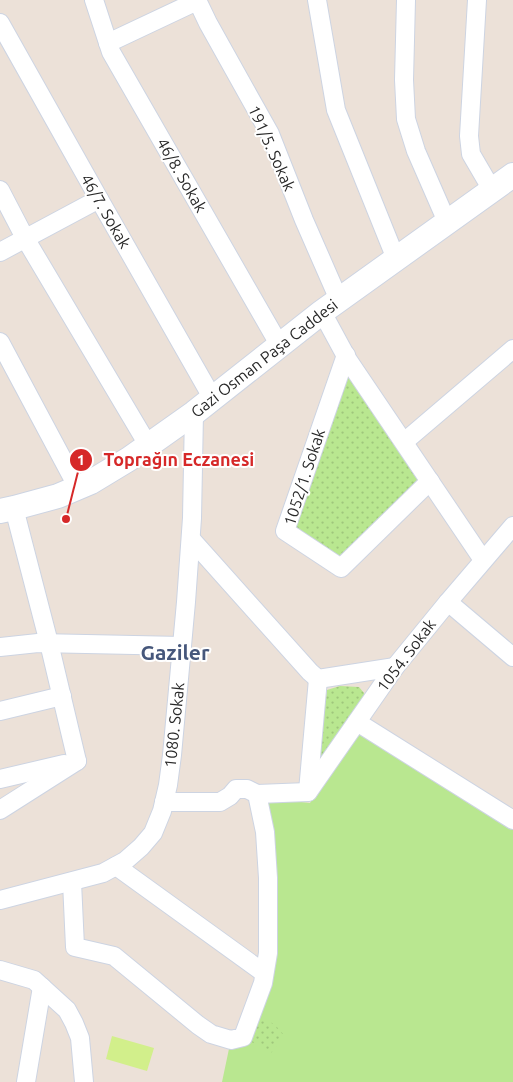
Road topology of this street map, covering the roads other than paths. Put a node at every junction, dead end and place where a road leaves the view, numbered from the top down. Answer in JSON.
{"nodes":[{"id":1,"x":94,"y":0,"type":"edge"},
{"id":2,"x":197,"y":0,"type":"edge"},
{"id":3,"x":317,"y":0,"type":"edge"},
{"id":4,"x":406,"y":0,"type":"edge"},
{"id":5,"x":477,"y":0,"type":"edge"},
{"id":6,"x":0,"y":22,"type":"edge"},
{"id":7,"x":108,"y":43,"type":"junction"},
{"id":8,"x":513,"y":175,"type":"edge"},
{"id":9,"x":0,"y":190,"type":"edge"},
{"id":10,"x":492,"y":190,"type":"junction"},
{"id":11,"x":98,"y":199,"type":"junction"},
{"id":12,"x":447,"y":222,"type":"junction"},
{"id":13,"x":26,"y":238,"type":"junction"},
{"id":14,"x":0,"y":252,"type":"edge"},
{"id":15,"x":396,"y":259,"type":"junction"},
{"id":16,"x":330,"y":306,"type":"junction"},
{"id":17,"x":0,"y":342,"type":"edge"},
{"id":18,"x":280,"y":346,"type":"junction"},
{"id":19,"x":513,"y":349,"type":"edge"},
{"id":20,"x":346,"y":355,"type":"junction"},
{"id":21,"x":204,"y":406,"type":"junction"},
{"id":22,"x":404,"y":442,"type":"junction"},
{"id":23,"x":148,"y":445,"type":"junction"},
{"id":24,"x":430,"y":481,"type":"junction"},
{"id":25,"x":78,"y":488,"type":"junction"},
{"id":26,"x":7,"y":510,"type":"edge"},
{"id":27,"x":513,"y":526,"type":"edge"},
{"id":28,"x":191,"y":538,"type":"junction"},
{"id":29,"x":483,"y":560,"type":"junction"},
{"id":30,"x":448,"y":602,"type":"junction"},
{"id":31,"x":49,"y":644,"type":"junction"},
{"id":32,"x":0,"y":646,"type":"edge"},
{"id":33,"x":182,"y":646,"type":"junction"},
{"id":34,"x":513,"y":658,"type":"edge"},
{"id":35,"x":395,"y":667,"type":"junction"},
{"id":36,"x":318,"y":679,"type":"junction"},
{"id":37,"x":62,"y":696,"type":"junction"},
{"id":38,"x":0,"y":711,"type":"edge"},
{"id":39,"x":357,"y":722,"type":"junction"},
{"id":40,"x":77,"y":761,"type":"junction"},
{"id":41,"x":0,"y":779,"type":"edge"},
{"id":42,"x":308,"y":792,"type":"junction"},
{"id":43,"x":256,"y":794,"type":"junction"},
{"id":44,"x":164,"y":802,"type":"junction"},
{"id":45,"x":0,"y":810,"type":"edge"},
{"id":46,"x":513,"y":820,"type":"edge"},
{"id":47,"x":116,"y":866,"type":"junction"},
{"id":48,"x":72,"y":882,"type":"junction"},
{"id":49,"x":0,"y":900,"type":"edge"},
{"id":50,"x":0,"y":970,"type":"edge"},
{"id":51,"x":264,"y":973,"type":"junction"},
{"id":52,"x":42,"y":987,"type":"junction"},
{"id":53,"x":26,"y":1082,"type":"edge"},
{"id":54,"x":84,"y":1082,"type":"edge"}],
"edges":[{"from":1,"to":7,"type":"street","name":"46/8. Sokak"},
{"from":2,"to":7,"type":"street"},
{"from":2,"to":16,"type":"street","name":"191/5. Sokak"},
{"from":3,"to":15,"type":"street"},
{"from":4,"to":12,"type":"street"},
{"from":5,"to":10,"type":"street"},
{"from":6,"to":11,"type":"street","name":"46/7. Sokak"},
{"from":7,"to":18,"type":"street","name":"46/8. Sokak"},
{"from":8,"to":10,"type":"main road","name":"Gazi Osman Paşa Caddesi"},
{"from":9,"to":13,"type":"street"},
{"from":10,"to":12,"type":"main road","name":"Gazi Osman Paşa Caddesi"},
{"from":11,"to":13,"type":"street"},
{"from":11,"to":21,"type":"street","name":"46/7. Sokak"},
{"from":12,"to":15,"type":"main road","name":"Gazi Osman Paşa Caddesi"},
{"from":13,"to":14,"type":"street"},
{"from":13,"to":23,"type":"street"},
{"from":15,"to":16,"type":"main road","name":"Gazi Osman Paşa Caddesi"},
{"from":16,"to":18,"type":"main road","name":"Gazi Osman Paşa Caddesi"},
{"from":16,"to":20,"type":"street","name":"191/5. Sokak"},
{"from":17,"to":25,"type":"street"},
{"from":18,"to":21,"type":"main road","name":"Gazi Osman Paşa Caddesi"},
{"from":19,"to":22,"type":"street"},
{"from":20,"to":22,"type":"street","name":"191/5. Sokak"},
{"from":20,"to":24,"type":"street","name":"1052/1. Sokak"},
{"from":21,"to":23,"type":"main road","name":"Gazi Osman Paşa Caddesi"},
{"from":21,"to":28,"type":"street","name":"1080. Sokak"},
{"from":22,"to":24,"type":"street","name":"191/5. Sokak"},
{"from":23,"to":25,"type":"main road","name":"Gazi Osman Paşa Caddesi"},
{"from":24,"to":29,"type":"street","name":"191/5. Sokak"},
{"from":25,"to":26,"type":"main road","name":"Gazi Osman Paşa Caddesi"},
{"from":26,"to":31,"type":"street"},
{"from":27,"to":29,"type":"street","name":"1054. Sokak"},
{"from":28,"to":33,"type":"street","name":"1080. Sokak"},
{"from":28,"to":36,"type":"street"},
{"from":29,"to":30,"type":"street","name":"1054. Sokak"},
{"from":30,"to":34,"type":"street"},
{"from":30,"to":35,"type":"street","name":"1054. Sokak"},
{"from":31,"to":32,"type":"street"},
{"from":31,"to":33,"type":"street"},
{"from":31,"to":37,"type":"street"},
{"from":33,"to":44,"type":"street","name":"1080. Sokak"},
{"from":35,"to":36,"type":"street"},
{"from":35,"to":39,"type":"street","name":"1054. Sokak"},
{"from":36,"to":42,"type":"street"},
{"from":37,"to":38,"type":"street"},
{"from":37,"to":40,"type":"street"},
{"from":39,"to":42,"type":"street","name":"1054. Sokak"},
{"from":39,"to":46,"type":"street"},
{"from":40,"to":41,"type":"street"},
{"from":40,"to":45,"type":"street"},
{"from":42,"to":43,"type":"street"},
{"from":43,"to":44,"type":"street"},
{"from":43,"to":51,"type":"street"},
{"from":44,"to":47,"type":"street","name":"1080. Sokak"},
{"from":47,"to":48,"type":"street","name":"1080. Sokak"},
{"from":47,"to":51,"type":"street"},
{"from":48,"to":49,"type":"street","name":"1080. Sokak"},
{"from":48,"to":51,"type":"street"},
{"from":50,"to":52,"type":"street"},
{"from":52,"to":53,"type":"street"},
{"from":52,"to":54,"type":"street"}]}
